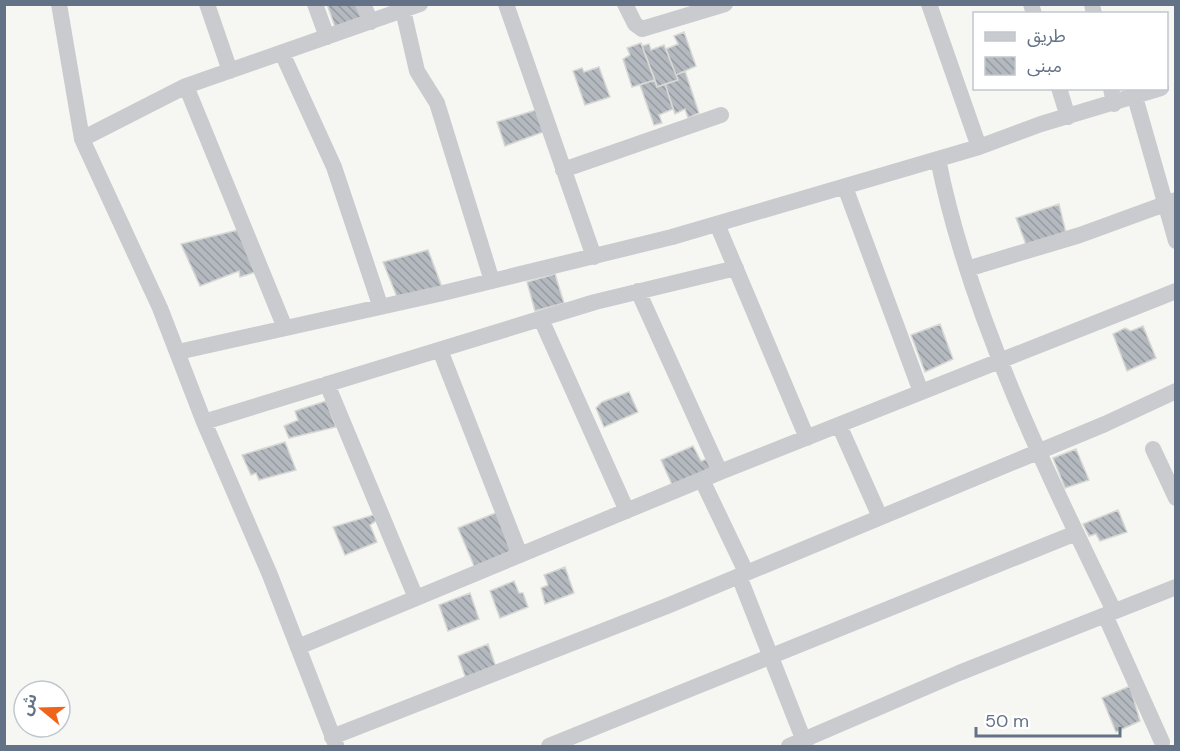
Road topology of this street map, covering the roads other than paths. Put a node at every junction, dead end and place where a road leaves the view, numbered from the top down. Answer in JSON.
{"nodes":[{"id":1,"x":59,"y":4,"type":"edge"},
{"id":2,"x":207,"y":4,"type":"edge"},
{"id":3,"x":315,"y":4,"type":"edge"},
{"id":4,"x":363,"y":4,"type":"edge"},
{"id":5,"x":420,"y":4,"type":"edge"},
{"id":6,"x":506,"y":4,"type":"edge"},
{"id":7,"x":625,"y":4,"type":"edge"},
{"id":8,"x":929,"y":4,"type":"edge"},
{"id":9,"x":718,"y":6,"type":"edge"},
{"id":10,"x":403,"y":10,"type":"junction"},
{"id":11,"x":370,"y":22,"type":"junction"},
{"id":12,"x":327,"y":37,"type":"junction"},
{"id":13,"x":282,"y":53,"type":"junction"},
{"id":14,"x":230,"y":71,"type":"junction"},
{"id":15,"x":186,"y":86,"type":"junction"},
{"id":16,"x":1060,"y":90,"type":"edge"},
{"id":17,"x":1155,"y":90,"type":"edge"},
{"id":18,"x":1113,"y":96,"type":"edge"},
{"id":19,"x":1135,"y":97,"type":"junction"},
{"id":20,"x":721,"y":115,"type":"dead end"},
{"id":21,"x":1068,"y":117,"type":"junction"},
{"id":22,"x":82,"y":140,"type":"junction"},
{"id":23,"x":979,"y":147,"type":"junction"},
{"id":24,"x":938,"y":159,"type":"junction"},
{"id":25,"x":563,"y":170,"type":"junction"},
{"id":26,"x":845,"y":187,"type":"junction"},
{"id":27,"x":1171,"y":202,"type":"edge"},
{"id":28,"x":717,"y":224,"type":"junction"},
{"id":29,"x":1176,"y":241,"type":"edge"},
{"id":30,"x":594,"y":257,"type":"junction"},
{"id":31,"x":736,"y":268,"type":"junction"},
{"id":32,"x":967,"y":269,"type":"junction"},
{"id":33,"x":492,"y":281,"type":"junction"},
{"id":34,"x":638,"y":291,"type":"junction"},
{"id":35,"x":1176,"y":291,"type":"edge"},
{"id":36,"x":380,"y":305,"type":"junction"},
{"id":37,"x":541,"y":318,"type":"junction"},
{"id":38,"x":285,"y":328,"type":"junction"},
{"id":39,"x":440,"y":350,"type":"junction"},
{"id":40,"x":178,"y":352,"type":"junction"},
{"id":41,"x":1002,"y":360,"type":"junction"},
{"id":42,"x":327,"y":384,"type":"junction"},
{"id":43,"x":1176,"y":391,"type":"edge"},
{"id":44,"x":921,"y":392,"type":"junction"},
{"id":45,"x":204,"y":422,"type":"junction"},
{"id":46,"x":839,"y":425,"type":"junction"},
{"id":47,"x":807,"y":438,"type":"junction"},
{"id":48,"x":1153,"y":449,"type":"dead end"},
{"id":49,"x":1039,"y":451,"type":"junction"},
{"id":50,"x":720,"y":472,"type":"junction"},
{"id":51,"x":702,"y":480,"type":"junction"},
{"id":52,"x":1176,"y":498,"type":"edge"},
{"id":53,"x":627,"y":511,"type":"junction"},
{"id":54,"x":880,"y":517,"type":"junction"},
{"id":55,"x":1076,"y":533,"type":"junction"},
{"id":56,"x":520,"y":555,"type":"junction"},
{"id":57,"x":742,"y":574,"type":"junction"},
{"id":58,"x":1176,"y":587,"type":"edge"},
{"id":59,"x":416,"y":598,"type":"junction"},
{"id":60,"x":1110,"y":613,"type":"junction"},
{"id":61,"x":298,"y":647,"type":"junction"},
{"id":62,"x":770,"y":656,"type":"junction"},
{"id":63,"x":334,"y":742,"type":"edge"},
{"id":64,"x":570,"y":743,"type":"edge"},
{"id":65,"x":1161,"y":743,"type":"edge"},
{"id":66,"x":799,"y":744,"type":"edge"},
{"id":67,"x":549,"y":747,"type":"edge"}],
"edges":[{"from":1,"to":22,"type":"street"},
{"from":2,"to":14,"type":"street"},
{"from":3,"to":12,"type":"street"},
{"from":4,"to":11,"type":"street"},
{"from":5,"to":10,"type":"street"},
{"from":6,"to":25,"type":"street"},
{"from":7,"to":9,"type":"street"},
{"from":8,"to":23,"type":"street"},
{"from":10,"to":11,"type":"street"},
{"from":10,"to":33,"type":"street"},
{"from":11,"to":12,"type":"street"},
{"from":12,"to":13,"type":"street"},
{"from":13,"to":14,"type":"street"},
{"from":13,"to":36,"type":"street"},
{"from":14,"to":15,"type":"street"},
{"from":15,"to":22,"type":"street"},
{"from":15,"to":38,"type":"street"},
{"from":16,"to":21,"type":"street"},
{"from":17,"to":19,"type":"street"},
{"from":18,"to":19,"type":"street"},
{"from":18,"to":21,"type":"street"},
{"from":19,"to":27,"type":"street"},
{"from":20,"to":25,"type":"street"},
{"from":21,"to":23,"type":"street"},
{"from":22,"to":40,"type":"street"},
{"from":23,"to":24,"type":"street"},
{"from":24,"to":26,"type":"street"},
{"from":24,"to":32,"type":"street"},
{"from":25,"to":30,"type":"street"},
{"from":26,"to":28,"type":"street"},
{"from":26,"to":44,"type":"street"},
{"from":27,"to":29,"type":"street"},
{"from":27,"to":32,"type":"street"},
{"from":28,"to":30,"type":"street"},
{"from":28,"to":31,"type":"street"},
{"from":30,"to":33,"type":"street"},
{"from":31,"to":34,"type":"street"},
{"from":31,"to":47,"type":"street"},
{"from":32,"to":41,"type":"street"},
{"from":33,"to":36,"type":"street"},
{"from":34,"to":37,"type":"street"},
{"from":34,"to":50,"type":"street"},
{"from":35,"to":41,"type":"street"},
{"from":36,"to":38,"type":"street"},
{"from":37,"to":39,"type":"street"},
{"from":37,"to":53,"type":"street"},
{"from":38,"to":40,"type":"street"},
{"from":39,"to":42,"type":"street"},
{"from":39,"to":56,"type":"street"},
{"from":40,"to":45,"type":"street"},
{"from":41,"to":44,"type":"street"},
{"from":41,"to":49,"type":"street"},
{"from":42,"to":45,"type":"street"},
{"from":42,"to":59,"type":"street"},
{"from":43,"to":49,"type":"street"},
{"from":44,"to":46,"type":"street"},
{"from":45,"to":61,"type":"street"},
{"from":46,"to":47,"type":"street"},
{"from":46,"to":54,"type":"street"},
{"from":47,"to":50,"type":"street"},
{"from":48,"to":52,"type":"street"},
{"from":49,"to":54,"type":"street"},
{"from":49,"to":55,"type":"street"},
{"from":50,"to":51,"type":"street"},
{"from":51,"to":53,"type":"street"},
{"from":51,"to":57,"type":"street"},
{"from":53,"to":56,"type":"street"},
{"from":54,"to":57,"type":"street"},
{"from":55,"to":60,"type":"street"},
{"from":55,"to":62,"type":"street"},
{"from":56,"to":59,"type":"street"},
{"from":57,"to":62,"type":"street"},
{"from":57,"to":63,"type":"street"},
{"from":58,"to":60,"type":"street"},
{"from":59,"to":61,"type":"street"},
{"from":60,"to":65,"type":"street"},
{"from":60,"to":66,"type":"street"},
{"from":61,"to":63,"type":"street"},
{"from":62,"to":64,"type":"street"},
{"from":62,"to":66,"type":"street"},
{"from":64,"to":67,"type":"street"}]}
